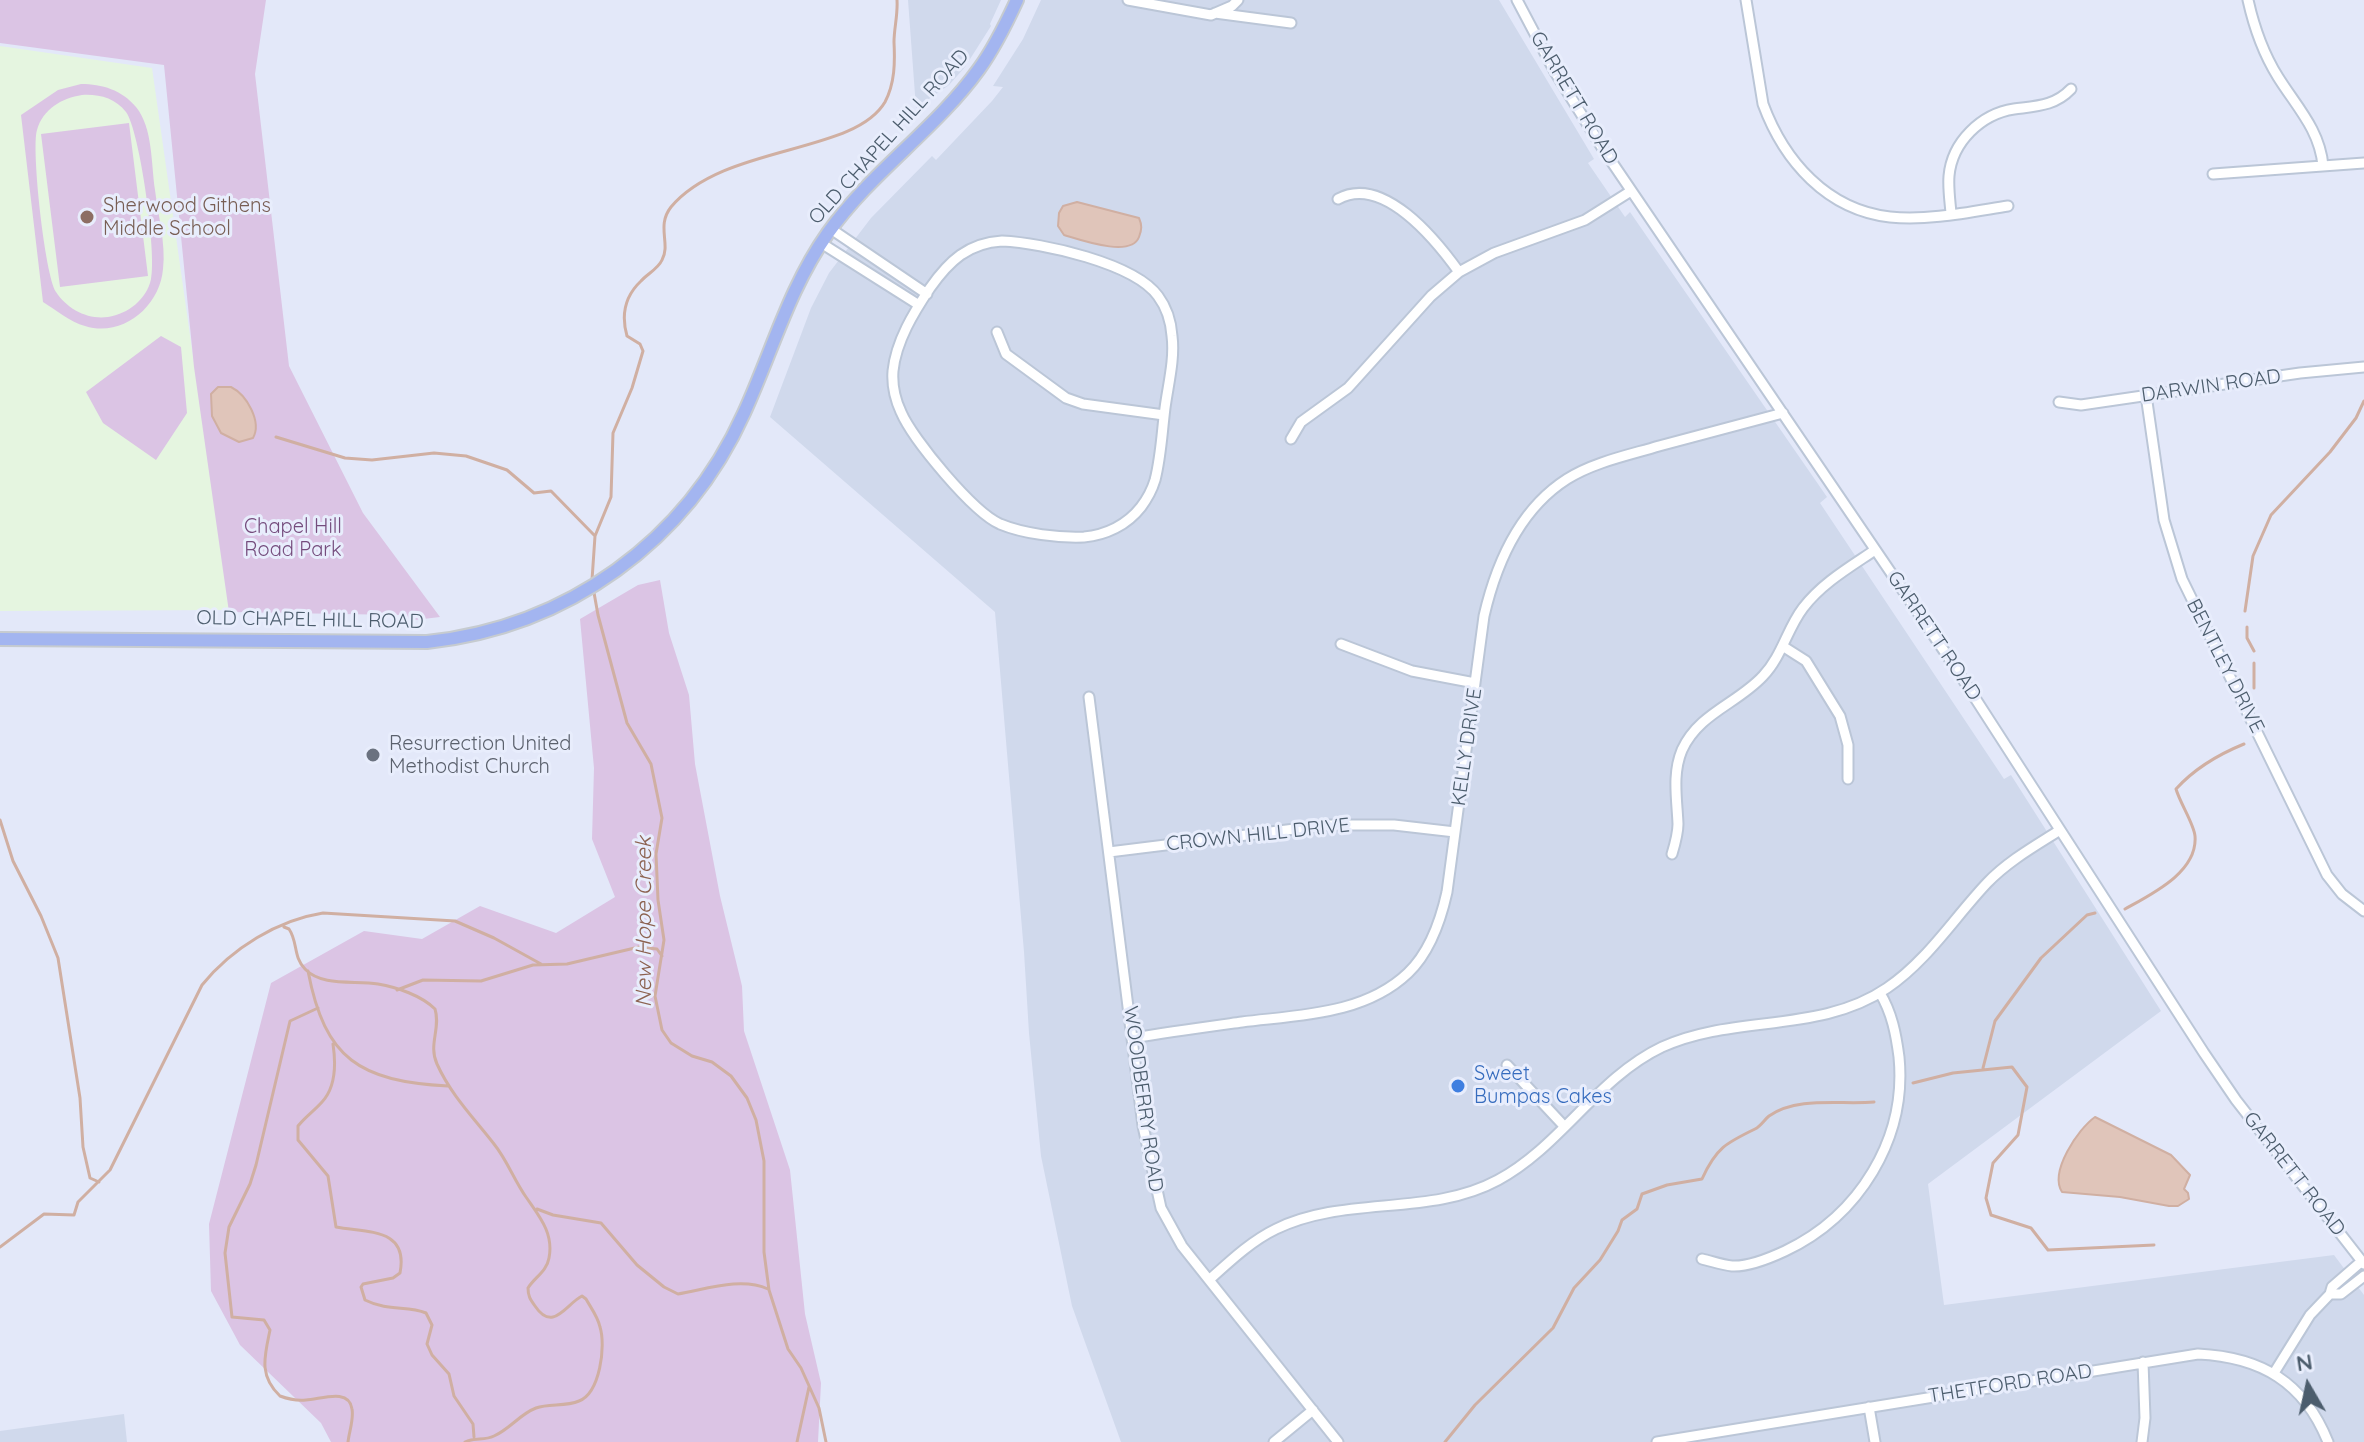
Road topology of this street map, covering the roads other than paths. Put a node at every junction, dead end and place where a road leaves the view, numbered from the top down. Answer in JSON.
{"nodes":[{"id":1,"x":1017,"y":0,"type":"edge"},
{"id":2,"x":1128,"y":0,"type":"edge"},
{"id":3,"x":1238,"y":0,"type":"edge"},
{"id":4,"x":1517,"y":0,"type":"edge"},
{"id":5,"x":1746,"y":0,"type":"edge"},
{"id":6,"x":2248,"y":0,"type":"edge"},
{"id":7,"x":1215,"y":13,"type":"junction"},
{"id":8,"x":1291,"y":23,"type":"dead end"},
{"id":9,"x":2071,"y":89,"type":"dead end"},
{"id":10,"x":2364,"y":163,"type":"edge"},
{"id":11,"x":2323,"y":166,"type":"junction"},
{"id":12,"x":2213,"y":174,"type":"dead end"},
{"id":13,"x":1631,"y":191,"type":"junction"},
{"id":14,"x":1338,"y":199,"type":"dead end"},
{"id":15,"x":2008,"y":206,"type":"dead end"},
{"id":16,"x":1951,"y":213,"type":"junction"},
{"id":17,"x":831,"y":229,"type":"junction"},
{"id":18,"x":821,"y":243,"type":"junction"},
{"id":19,"x":878,"y":261,"type":"junction"},
{"id":20,"x":1459,"y":272,"type":"junction"},
{"id":21,"x":870,"y":274,"type":"junction"},
{"id":22,"x":927,"y":294,"type":"junction"},
{"id":23,"x":919,"y":305,"type":"junction"},
{"id":24,"x":997,"y":332,"type":"dead end"},
{"id":25,"x":2364,"y":367,"type":"edge"},
{"id":26,"x":2146,"y":395,"type":"junction"},
{"id":27,"x":2059,"y":402,"type":"dead end"},
{"id":28,"x":1783,"y":413,"type":"junction"},
{"id":29,"x":1164,"y":415,"type":"junction"},
{"id":30,"x":1291,"y":439,"type":"dead end"},
{"id":31,"x":1875,"y":550,"type":"junction"},
{"id":32,"x":0,"y":639,"type":"edge"},
{"id":33,"x":1341,"y":644,"type":"dead end"},
{"id":34,"x":1784,"y":647,"type":"junction"},
{"id":35,"x":1475,"y":683,"type":"junction"},
{"id":36,"x":1089,"y":697,"type":"dead end"},
{"id":37,"x":1848,"y":779,"type":"dead end"},
{"id":38,"x":2060,"y":830,"type":"junction"},
{"id":39,"x":1455,"y":832,"type":"junction"},
{"id":40,"x":1109,"y":852,"type":"junction"},
{"id":41,"x":1672,"y":854,"type":"dead end"},
{"id":42,"x":2364,"y":911,"type":"edge"},
{"id":43,"x":1880,"y":993,"type":"junction"},
{"id":44,"x":1133,"y":1038,"type":"junction"},
{"id":45,"x":1507,"y":1065,"type":"dead end"},
{"id":46,"x":1564,"y":1126,"type":"junction"},
{"id":47,"x":1702,"y":1259,"type":"dead end"},
{"id":48,"x":2363,"y":1262,"type":"edge"},
{"id":49,"x":2364,"y":1276,"type":"edge"},
{"id":50,"x":1209,"y":1280,"type":"junction"},
{"id":51,"x":2330,"y":1294,"type":"junction"},
{"id":52,"x":2143,"y":1362,"type":"junction"},
{"id":53,"x":2274,"y":1373,"type":"junction"},
{"id":54,"x":1869,"y":1407,"type":"junction"},
{"id":55,"x":1313,"y":1410,"type":"junction"},
{"id":56,"x":1274,"y":1442,"type":"edge"},
{"id":57,"x":1338,"y":1442,"type":"edge"},
{"id":58,"x":1657,"y":1442,"type":"edge"},
{"id":59,"x":1875,"y":1442,"type":"edge"},
{"id":60,"x":2142,"y":1442,"type":"edge"},
{"id":61,"x":2328,"y":1442,"type":"edge"}],
"edges":[{"from":1,"to":17,"type":"main road","name":"OLD CHAPEL HILL ROAD"},
{"from":2,"to":7,"type":"street"},
{"from":3,"to":7,"type":"street"},
{"from":4,"to":13,"type":"street","name":"GARRETT ROAD"},
{"from":5,"to":16,"type":"street"},
{"from":6,"to":11,"type":"street"},
{"from":7,"to":8,"type":"street"},
{"from":9,"to":16,"type":"street"},
{"from":10,"to":11,"type":"street"},
{"from":11,"to":12,"type":"street"},
{"from":13,"to":20,"type":"street"},
{"from":13,"to":28,"type":"street","name":"GARRETT ROAD"},
{"from":14,"to":20,"type":"street"},
{"from":15,"to":16,"type":"street"},
{"from":17,"to":18,"type":"main road","name":"OLD CHAPEL HILL ROAD"},
{"from":17,"to":19,"type":"street"},
{"from":18,"to":21,"type":"street"},
{"from":18,"to":32,"type":"main road","name":"OLD CHAPEL HILL ROAD"},
{"from":19,"to":21,"type":"street"},
{"from":19,"to":22,"type":"street"},
{"from":20,"to":30,"type":"street"},
{"from":21,"to":23,"type":"street"},
{"from":22,"to":23,"type":"street"},
{"from":22,"to":29,"type":"street"},
{"from":23,"to":29,"type":"street"},
{"from":24,"to":29,"type":"street"},
{"from":25,"to":26,"type":"street","name":"DARWIN ROAD"},
{"from":26,"to":27,"type":"street","name":"DARWIN ROAD"},
{"from":26,"to":42,"type":"street","name":"BENTLEY DRIVE"},
{"from":28,"to":31,"type":"street","name":"GARRETT ROAD"},
{"from":28,"to":35,"type":"street","name":"KELLY DRIVE"},
{"from":31,"to":34,"type":"street"},
{"from":31,"to":38,"type":"street","name":"GARRETT ROAD"},
{"from":33,"to":35,"type":"street"},
{"from":34,"to":37,"type":"street"},
{"from":34,"to":41,"type":"street"},
{"from":35,"to":39,"type":"street","name":"KELLY DRIVE"},
{"from":36,"to":40,"type":"street","name":"WOODBERRY ROAD"},
{"from":38,"to":43,"type":"street"},
{"from":38,"to":48,"type":"street","name":"GARRETT ROAD"},
{"from":39,"to":40,"type":"street","name":"CROWN HILL DRIVE"},
{"from":39,"to":44,"type":"street","name":"KELLY DRIVE"},
{"from":40,"to":44,"type":"street","name":"WOODBERRY ROAD"},
{"from":43,"to":46,"type":"street"},
{"from":43,"to":47,"type":"street"},
{"from":44,"to":50,"type":"street","name":"WOODBERRY ROAD"},
{"from":45,"to":46,"type":"street"},
{"from":46,"to":50,"type":"street"},
{"from":48,"to":51,"type":"street"},
{"from":49,"to":51,"type":"street"},
{"from":50,"to":55,"type":"street","name":"WOODBERRY ROAD"},
{"from":51,"to":53,"type":"street"},
{"from":52,"to":53,"type":"street","name":"THETFORD ROAD"},
{"from":52,"to":54,"type":"street","name":"THETFORD ROAD"},
{"from":52,"to":60,"type":"street"},
{"from":53,"to":61,"type":"street","name":"THETFORD ROAD"},
{"from":54,"to":58,"type":"street","name":"THETFORD ROAD"},
{"from":54,"to":59,"type":"street"},
{"from":55,"to":56,"type":"street"},
{"from":55,"to":57,"type":"street","name":"WOODBERRY ROAD"}]}
